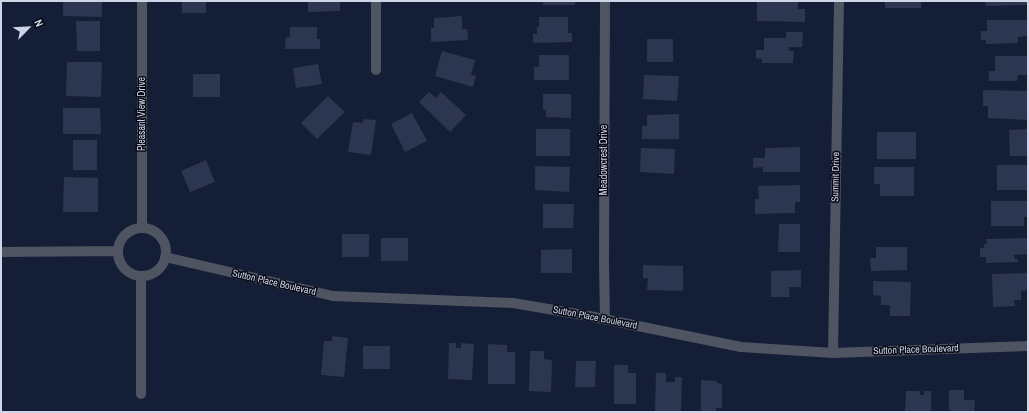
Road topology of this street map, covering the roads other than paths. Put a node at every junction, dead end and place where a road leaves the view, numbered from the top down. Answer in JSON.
{"nodes":[{"id":1,"x":142,"y":1,"type":"edge"},
{"id":2,"x":376,"y":1,"type":"edge"},
{"id":3,"x":605,"y":1,"type":"edge"},
{"id":4,"x":839,"y":1,"type":"edge"},
{"id":5,"x":376,"y":70,"type":"dead end"},
{"id":6,"x":142,"y":228,"type":"junction"},
{"id":7,"x":118,"y":251,"type":"junction"},
{"id":8,"x":1,"y":252,"type":"edge"},
{"id":9,"x":165,"y":257,"type":"junction"},
{"id":10,"x":141,"y":276,"type":"junction"},
{"id":11,"x":605,"y":320,"type":"junction"},
{"id":12,"x":1028,"y":346,"type":"edge"},
{"id":13,"x":832,"y":353,"type":"junction"},
{"id":14,"x":141,"y":394,"type":"dead end"}],
"edges":[{"from":1,"to":6,"type":"street","name":"Pleasant View Drive"},
{"from":2,"to":5,"type":"street"},
{"from":3,"to":11,"type":"street","name":"Meadowcrest Drive"},
{"from":4,"to":13,"type":"street","name":"Summit Drive"},
{"from":6,"to":7,"type":"street"},
{"from":6,"to":9,"type":"street"},
{"from":7,"to":8,"type":"street"},
{"from":7,"to":10,"type":"street"},
{"from":9,"to":10,"type":"street"},
{"from":9,"to":11,"type":"street","name":"Sutton Place Boulevard"},
{"from":10,"to":14,"type":"street"},
{"from":11,"to":13,"type":"street","name":"Sutton Place Boulevard"},
{"from":12,"to":13,"type":"street","name":"Sutton Place Boulevard"}]}
